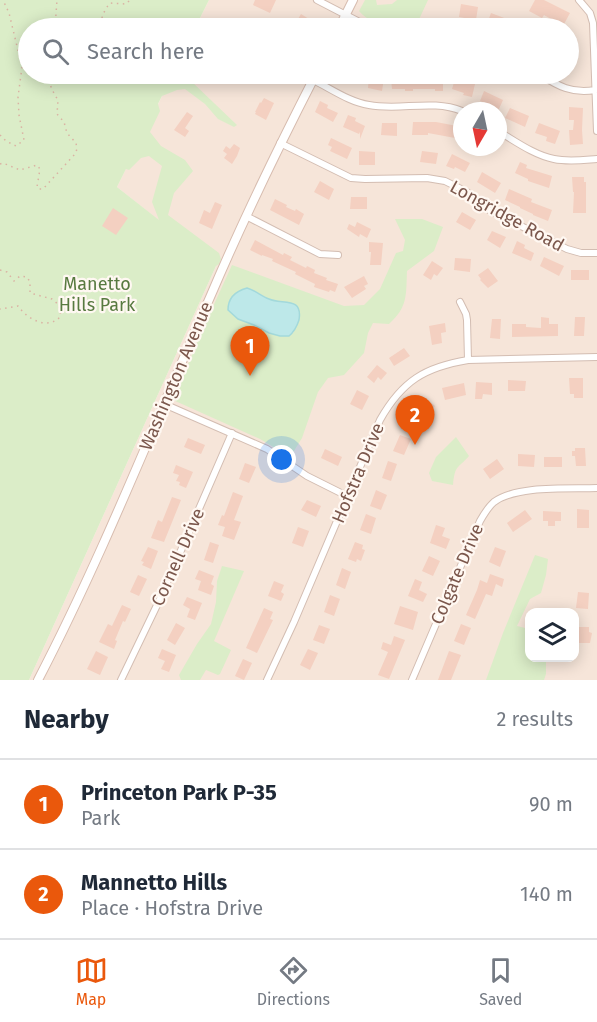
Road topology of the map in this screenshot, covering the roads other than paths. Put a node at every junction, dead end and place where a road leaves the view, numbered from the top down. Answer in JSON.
{"nodes":[{"id":1,"x":317,"y":0,"type":"edge"},
{"id":2,"x":353,"y":0,"type":"edge"},
{"id":3,"x":579,"y":0,"type":"edge"},
{"id":4,"x":345,"y":16,"type":"junction"},
{"id":5,"x":349,"y":18,"type":"edge"},
{"id":6,"x":310,"y":84,"type":"edge"},
{"id":7,"x":325,"y":84,"type":"edge"},
{"id":8,"x":557,"y":84,"type":"edge"},
{"id":9,"x":595,"y":90,"type":"junction"},
{"id":10,"x":453,"y":108,"type":"edge"},
{"id":11,"x":597,"y":131,"type":"edge"},
{"id":12,"x":507,"y":136,"type":"edge"},
{"id":13,"x":280,"y":143,"type":"junction"},
{"id":14,"x":597,"y":159,"type":"edge"},
{"id":15,"x":246,"y":216,"type":"junction"},
{"id":16,"x":597,"y":253,"type":"edge"},
{"id":17,"x":338,"y":255,"type":"dead end"},
{"id":18,"x":460,"y":302,"type":"dead end"},
{"id":19,"x":597,"y":357,"type":"edge"},
{"id":20,"x":468,"y":360,"type":"junction"},
{"id":21,"x":164,"y":404,"type":"junction"},
{"id":22,"x":232,"y":433,"type":"junction"},
{"id":23,"x":597,"y":488,"type":"edge"},
{"id":24,"x":347,"y":496,"type":"junction"},
{"id":25,"x":38,"y":680,"type":"edge"},
{"id":26,"x":121,"y":680,"type":"edge"},
{"id":27,"x":267,"y":680,"type":"edge"},
{"id":28,"x":412,"y":680,"type":"edge"}],
"edges":[{"from":1,"to":4,"type":"street"},
{"from":2,"to":4,"type":"main road"},
{"from":3,"to":9,"type":"street"},
{"from":4,"to":5,"type":"street"},
{"from":6,"to":13,"type":"main road","name":"Washington Avenue"},
{"from":7,"to":10,"type":"street"},
{"from":8,"to":9,"type":"street"},
{"from":9,"to":11,"type":"street"},
{"from":12,"to":14,"type":"street"},
{"from":13,"to":15,"type":"main road","name":"Washington Avenue"},
{"from":13,"to":16,"type":"street","name":"Longridge Road"},
{"from":15,"to":17,"type":"street"},
{"from":15,"to":21,"type":"main road","name":"Washington Avenue"},
{"from":18,"to":20,"type":"street"},
{"from":19,"to":20,"type":"street","name":"Hofstra Drive"},
{"from":20,"to":24,"type":"street","name":"Hofstra Drive"},
{"from":21,"to":22,"type":"street"},
{"from":21,"to":25,"type":"main road","name":"Washington Avenue"},
{"from":22,"to":24,"type":"street"},
{"from":22,"to":26,"type":"street","name":"Cornell Drive"},
{"from":23,"to":28,"type":"street","name":"Colgate Drive"},
{"from":24,"to":27,"type":"street","name":"Hofstra Drive"}]}
